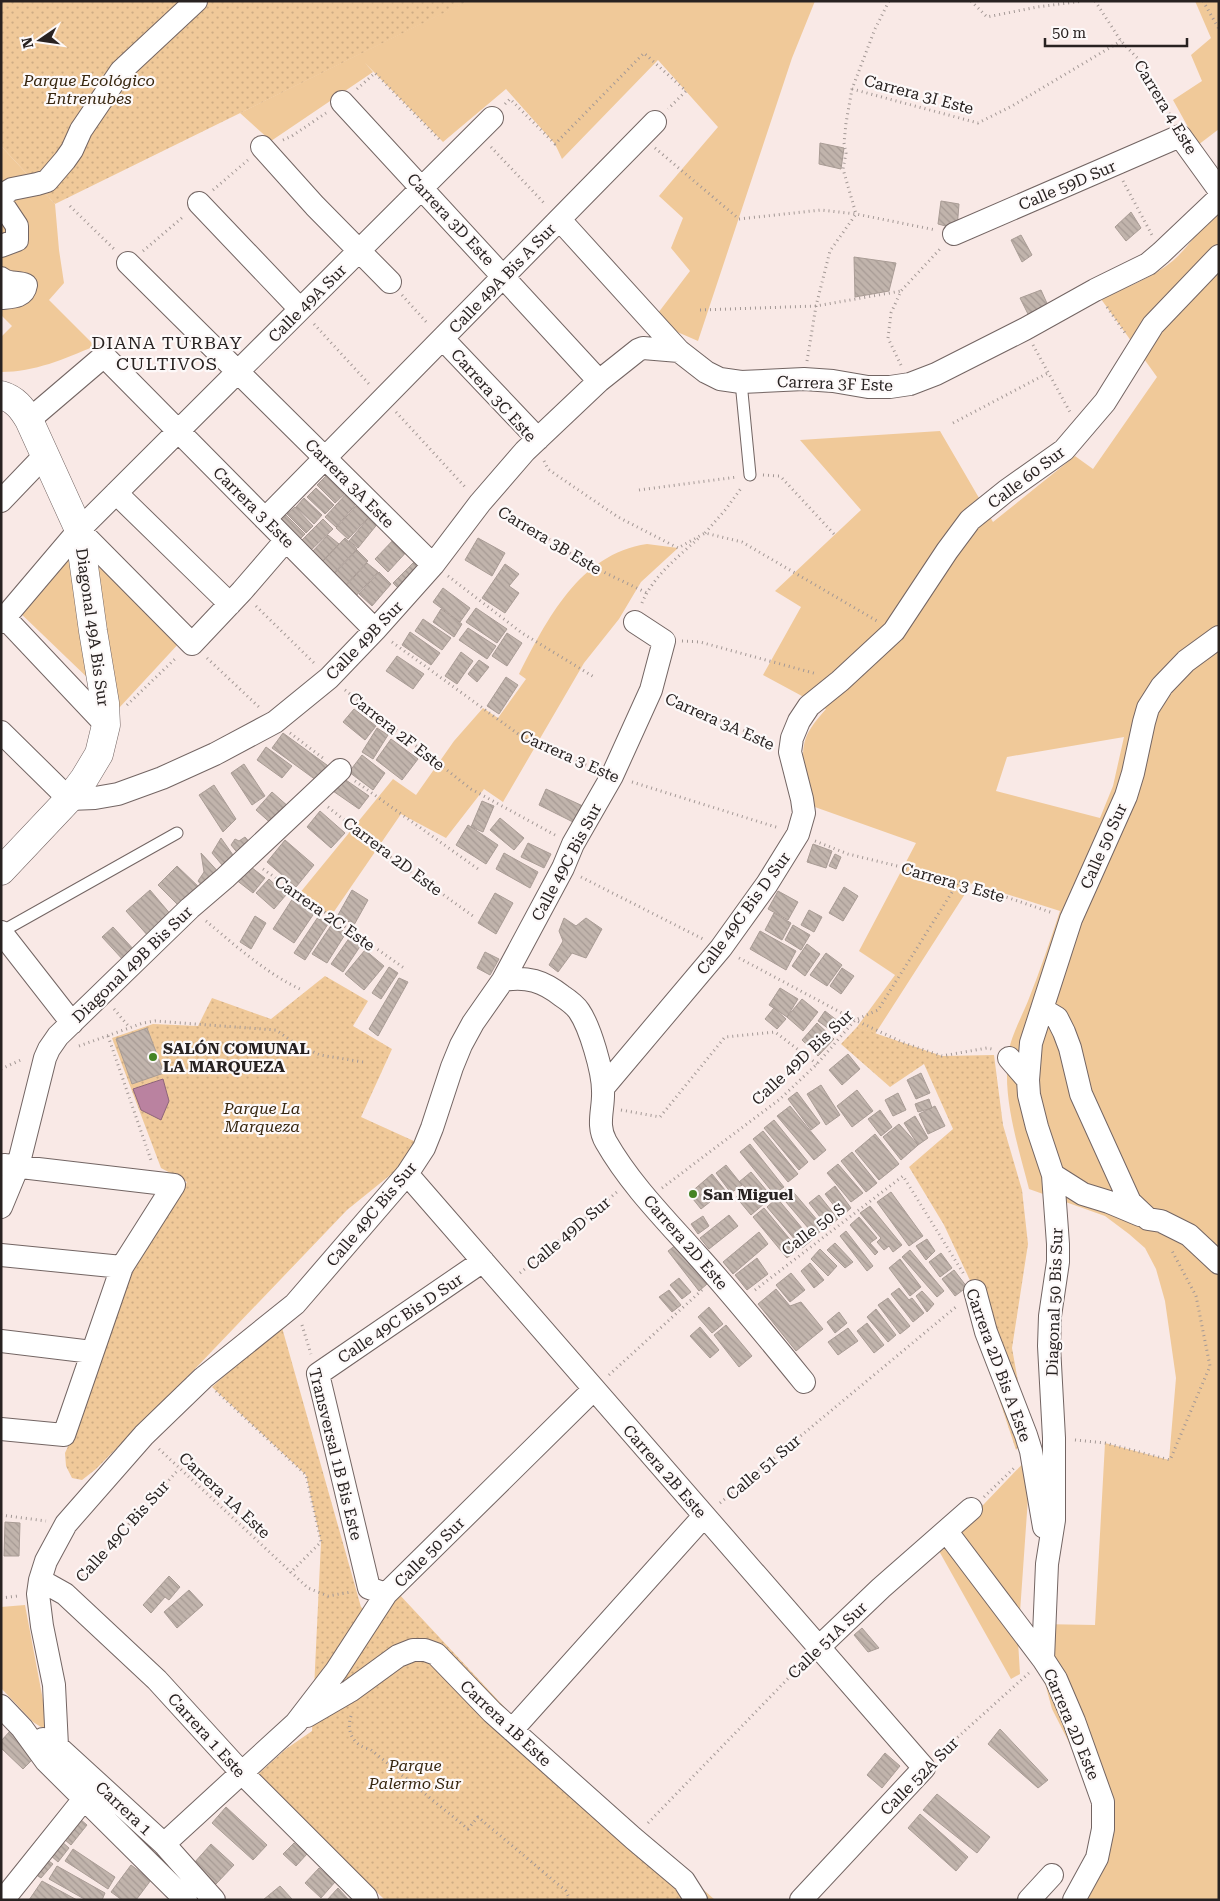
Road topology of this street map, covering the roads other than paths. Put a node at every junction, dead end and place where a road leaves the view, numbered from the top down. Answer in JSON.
{"nodes":[{"id":1,"x":196,"y":1,"type":"edge"},
{"id":2,"x":342,"y":102,"type":"road end"},
{"id":3,"x":655,"y":122,"type":"dead end"},
{"id":4,"x":484,"y":125,"type":"road end"},
{"id":5,"x":1180,"y":136,"type":"joint"},
{"id":6,"x":262,"y":147,"type":"road end"},
{"id":7,"x":422,"y":188,"type":"junction"},
{"id":8,"x":1219,"y":190,"type":"edge"},
{"id":9,"x":1219,"y":198,"type":"edge"},
{"id":10,"x":199,"y":202,"type":"dead end"},
{"id":11,"x":560,"y":220,"type":"junction"},
{"id":12,"x":954,"y":234,"type":"road end"},
{"id":13,"x":1,"y":246,"type":"edge"},
{"id":14,"x":360,"y":250,"type":"junction"},
{"id":15,"x":1219,"y":256,"type":"edge"},
{"id":16,"x":128,"y":263,"type":"road end"},
{"id":17,"x":504,"y":276,"type":"junction"},
{"id":18,"x":1,"y":278,"type":"edge"},
{"id":19,"x":390,"y":282,"type":"road end"},
{"id":20,"x":1,"y":298,"type":"edge"},
{"id":21,"x":300,"y":309,"type":"junction"},
{"id":22,"x":443,"y":339,"type":"junction"},
{"id":23,"x":679,"y":351,"type":"junction"},
{"id":24,"x":238,"y":371,"type":"junction"},
{"id":25,"x":599,"y":381,"type":"junction"},
{"id":26,"x":741,"y":382,"type":"junction"},
{"id":27,"x":1,"y":395,"type":"edge"},
{"id":28,"x":29,"y":420,"type":"junction"},
{"id":29,"x":178,"y":431,"type":"junction"},
{"id":30,"x":538,"y":439,"type":"junction"},
{"id":31,"x":46,"y":454,"type":"junction"},
{"id":32,"x":325,"y":458,"type":"junction"},
{"id":33,"x":750,"y":475,"type":"road end"},
{"id":34,"x":116,"y":493,"type":"junction"},
{"id":35,"x":1,"y":501,"type":"edge"},
{"id":36,"x":266,"y":519,"type":"junction"},
{"id":37,"x":79,"y":530,"type":"junction"},
{"id":38,"x":286,"y":540,"type":"junction"},
{"id":39,"x":433,"y":565,"type":"junction"},
{"id":40,"x":236,"y":598,"type":"junction"},
{"id":41,"x":3,"y":620,"type":"edge"},
{"id":42,"x":635,"y":622,"type":"road end"},
{"id":43,"x":375,"y":630,"type":"junction"},
{"id":44,"x":894,"y":631,"type":"joint"},
{"id":45,"x":1219,"y":637,"type":"edge"},
{"id":46,"x":106,"y":725,"type":"junction"},
{"id":47,"x":1,"y":732,"type":"edge"},
{"id":48,"x":340,"y":770,"type":"dead end"},
{"id":49,"x":69,"y":799,"type":"junction"},
{"id":50,"x":177,"y":833,"type":"dead end"},
{"id":51,"x":3,"y":864,"type":"edge"},
{"id":52,"x":1,"y":932,"type":"edge"},
{"id":53,"x":503,"y":980,"type":"junction"},
{"id":54,"x":1042,"y":1009,"type":"junction"},
{"id":55,"x":72,"y":1023,"type":"junction"},
{"id":56,"x":1009,"y":1058,"type":"road end"},
{"id":57,"x":1028,"y":1080,"type":"junction"},
{"id":58,"x":603,"y":1097,"type":"junction"},
{"id":59,"x":10,"y":1166,"type":"edge"},
{"id":60,"x":407,"y":1174,"type":"junction"},
{"id":61,"x":1053,"y":1175,"type":"junction"},
{"id":62,"x":1,"y":1207,"type":"edge"},
{"id":63,"x":1148,"y":1219,"type":"junction"},
{"id":64,"x":1,"y":1255,"type":"edge"},
{"id":65,"x":482,"y":1262,"type":"junction"},
{"id":66,"x":1219,"y":1263,"type":"edge"},
{"id":67,"x":122,"y":1267,"type":"junction"},
{"id":68,"x":975,"y":1291,"type":"road end"},
{"id":69,"x":1,"y":1341,"type":"edge"},
{"id":70,"x":92,"y":1352,"type":"junction"},
{"id":71,"x":318,"y":1374,"type":"joint"},
{"id":72,"x":804,"y":1382,"type":"dead end"},
{"id":73,"x":594,"y":1389,"type":"junction"},
{"id":74,"x":1,"y":1429,"type":"edge"},
{"id":75,"x":971,"y":1509,"type":"road end"},
{"id":76,"x":704,"y":1516,"type":"junction"},
{"id":77,"x":946,"y":1532,"type":"junction"},
{"id":78,"x":1048,"y":1551,"type":"junction"},
{"id":79,"x":40,"y":1580,"type":"junction"},
{"id":80,"x":378,"y":1591,"type":"junction"},
{"id":81,"x":818,"y":1648,"type":"junction"},
{"id":82,"x":1044,"y":1659,"type":"junction"},
{"id":83,"x":1,"y":1706,"type":"edge"},
{"id":84,"x":296,"y":1723,"type":"junction"},
{"id":85,"x":512,"y":1730,"type":"junction"},
{"id":86,"x":51,"y":1753,"type":"junction"},
{"id":87,"x":924,"y":1768,"type":"joint"},
{"id":88,"x":241,"y":1772,"type":"junction"},
{"id":89,"x":84,"y":1799,"type":"junction"},
{"id":90,"x":164,"y":1844,"type":"junction"},
{"id":91,"x":1052,"y":1875,"type":"dead end"},
{"id":92,"x":3,"y":1900,"type":"edge"},
{"id":93,"x":186,"y":1900,"type":"edge"},
{"id":94,"x":214,"y":1900,"type":"edge"},
{"id":95,"x":367,"y":1900,"type":"edge"},
{"id":96,"x":696,"y":1900,"type":"edge"},
{"id":97,"x":801,"y":1900,"type":"edge"},
{"id":98,"x":1029,"y":1900,"type":"edge"},
{"id":99,"x":1074,"y":1900,"type":"edge"}],
"edges":[{"from":1,"to":13,"type":"street"},
{"from":2,"to":7,"type":"street","name":"Carrera 3D Este"},
{"from":3,"to":11,"type":"street","name":"Calle 49A Bis A Sur"},
{"from":4,"to":7,"type":"street","name":"Calle 49A Sur"},
{"from":5,"to":8,"type":"street","name":"Carrera 4 Este"},
{"from":5,"to":12,"type":"street","name":"Calle 59D Sur"},
{"from":6,"to":14,"type":"street"},
{"from":7,"to":14,"type":"street","name":"Calle 49A Sur"},
{"from":7,"to":17,"type":"street","name":"Carrera 3D Este"},
{"from":9,"to":26,"type":"street","name":"Carrera 3F Este"},
{"from":10,"to":21,"type":"street"},
{"from":11,"to":17,"type":"street","name":"Calle 49A Bis A Sur"},
{"from":11,"to":23,"type":"street","name":"Carrera 3F Este"},
{"from":14,"to":19,"type":"street"},
{"from":14,"to":21,"type":"street","name":"Calle 49A Sur"},
{"from":15,"to":44,"type":"street","name":"Calle 60 Sur"},
{"from":16,"to":24,"type":"street","name":"Carrera 3A Este"},
{"from":17,"to":22,"type":"street","name":"Calle 49A Bis A Sur"},
{"from":17,"to":25,"type":"street","name":"Carrera 3D Este"},
{"from":18,"to":20,"type":"street"},
{"from":21,"to":24,"type":"street","name":"Calle 49A Sur"},
{"from":22,"to":30,"type":"street","name":"Carrera 3C Este"},
{"from":22,"to":32,"type":"street","name":"Calle 49A Bis A Sur"},
{"from":23,"to":25,"type":"street","name":"Calle 49B Sur"},
{"from":23,"to":26,"type":"street","name":"Carrera 3F Este"},
{"from":24,"to":29,"type":"street","name":"Calle 49A Sur"},
{"from":24,"to":32,"type":"street","name":"Carrera 3A Este"},
{"from":25,"to":30,"type":"street","name":"Calle 49B Sur"},
{"from":26,"to":33,"type":"lane"},
{"from":27,"to":28,"type":"street"},
{"from":28,"to":29,"type":"street","name":"Carrera 3 Este"},
{"from":28,"to":31,"type":"street"},
{"from":29,"to":34,"type":"street","name":"Calle 49A Sur"},
{"from":29,"to":36,"type":"street","name":"Carrera 3 Este"},
{"from":30,"to":39,"type":"street","name":"Calle 49B Sur"},
{"from":31,"to":35,"type":"street"},
{"from":31,"to":37,"type":"street"},
{"from":32,"to":36,"type":"street","name":"Calle 49A Bis A Sur"},
{"from":32,"to":39,"type":"street","name":"Carrera 3A Este"},
{"from":34,"to":37,"type":"street","name":"Calle 49A Sur"},
{"from":34,"to":40,"type":"street"},
{"from":36,"to":38,"type":"street","name":"Carrera 3 Este"},
{"from":37,"to":40,"type":"street"},
{"from":37,"to":41,"type":"street","name":"Calle 49A Sur"},
{"from":37,"to":46,"type":"street","name":"Diagonal 49A Bis Sur"},
{"from":38,"to":40,"type":"street"},
{"from":38,"to":43,"type":"street","name":"Carrera 3 Este"},
{"from":39,"to":43,"type":"street","name":"Calle 49B Sur"},
{"from":41,"to":46,"type":"street"},
{"from":42,"to":53,"type":"street","name":"Calle 49C Bis Sur"},
{"from":43,"to":49,"type":"street","name":"Calle 49B Sur"},
{"from":44,"to":58,"type":"street","name":"Calle 49C Bis D Sur"},
{"from":45,"to":54,"type":"street","name":"Calle 50 Sur"},
{"from":46,"to":49,"type":"street","name":"Diagonal 49A Bis Sur"},
{"from":47,"to":49,"type":"street"},
{"from":48,"to":55,"type":"street","name":"Diagonal 49B Bis Sur"},
{"from":49,"to":51,"type":"street"},
{"from":50,"to":52,"type":"lane"},
{"from":52,"to":55,"type":"street"},
{"from":53,"to":58,"type":"street","name":"Carrera 2D Este"},
{"from":53,"to":60,"type":"street","name":"Calle 49C Bis Sur"},
{"from":54,"to":57,"type":"street","name":"Calle 50 Sur"},
{"from":54,"to":63,"type":"street"},
{"from":55,"to":59,"type":"street","name":"Diagonal 49B Bis Sur"},
{"from":56,"to":57,"type":"street"},
{"from":57,"to":61,"type":"street","name":"Diagonal 50 Bis Sur"},
{"from":58,"to":72,"type":"street","name":"Carrera 2D Este"},
{"from":59,"to":62,"type":"street","name":"Diagonal 49B Bis Sur"},
{"from":59,"to":67,"type":"street"},
{"from":60,"to":65,"type":"street","name":"Carrera 2B Este"},
{"from":60,"to":79,"type":"street","name":"Calle 49C Bis Sur"},
{"from":61,"to":63,"type":"street"},
{"from":61,"to":78,"type":"street","name":"Diagonal 50 Bis Sur"},
{"from":63,"to":66,"type":"street"},
{"from":64,"to":67,"type":"street"},
{"from":65,"to":71,"type":"street","name":"Calle 49C Bis D Sur"},
{"from":65,"to":73,"type":"street","name":"Carrera 2B Este"},
{"from":67,"to":70,"type":"street"},
{"from":68,"to":78,"type":"street","name":"Carrera 2D Bis A Este"},
{"from":69,"to":70,"type":"street"},
{"from":70,"to":74,"type":"street"},
{"from":71,"to":80,"type":"street","name":"Transversal 1B Bis Este"},
{"from":73,"to":76,"type":"street","name":"Carrera 2B Este"},
{"from":73,"to":80,"type":"street","name":"Calle 50 Sur"},
{"from":75,"to":77,"type":"street","name":"Calle 51A Sur"},
{"from":76,"to":81,"type":"street","name":"Carrera 2B Este"},
{"from":76,"to":85,"type":"street"},
{"from":77,"to":81,"type":"street","name":"Calle 51A Sur"},
{"from":77,"to":82,"type":"street","name":"Carrera 2D Este"},
{"from":78,"to":82,"type":"street"},
{"from":79,"to":86,"type":"street","name":"Calle 49C Bis Sur"},
{"from":79,"to":88,"type":"street","name":"Carrera 1 Este"},
{"from":80,"to":84,"type":"street","name":"Calle 50 Sur"},
{"from":81,"to":87,"type":"street","name":"Carrera 2B Este"},
{"from":82,"to":99,"type":"street","name":"Carrera 2D Este"},
{"from":83,"to":86,"type":"street","name":"Carrera 1"},
{"from":84,"to":85,"type":"street","name":"Carrera 1B Este"},
{"from":84,"to":88,"type":"street","name":"Calle 50 Sur"},
{"from":85,"to":96,"type":"street","name":"Carrera 1B Este"},
{"from":86,"to":89,"type":"street","name":"Carrera 1"},
{"from":86,"to":90,"type":"street","name":"Carrera 1"},
{"from":87,"to":97,"type":"street","name":"Calle 52A Sur"},
{"from":88,"to":90,"type":"street","name":"Calle 50 Sur"},
{"from":88,"to":95,"type":"street","name":"Carrera 1 Este"},
{"from":89,"to":92,"type":"street"},
{"from":89,"to":93,"type":"street","name":"Carrera 1"},
{"from":90,"to":94,"type":"street","name":"Carrera 1"},
{"from":91,"to":98,"type":"street"}]}
